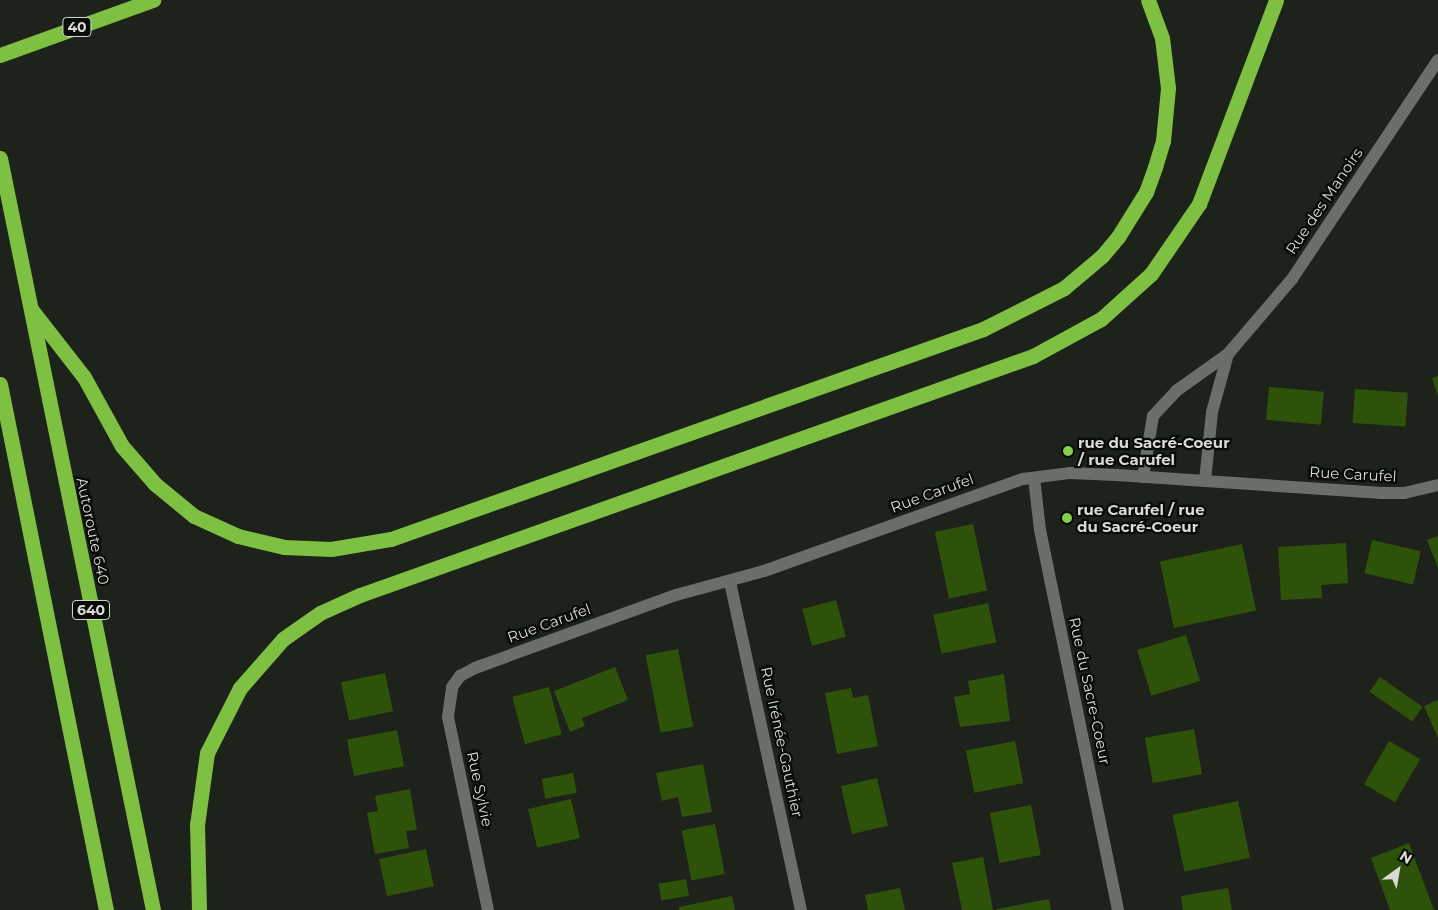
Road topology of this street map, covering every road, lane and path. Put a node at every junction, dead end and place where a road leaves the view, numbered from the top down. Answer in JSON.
{"nodes":[{"id":1,"x":154,"y":0,"type":"edge"},
{"id":2,"x":1148,"y":0,"type":"edge"},
{"id":3,"x":1276,"y":0,"type":"edge"},
{"id":4,"x":0,"y":55,"type":"edge"},
{"id":5,"x":1438,"y":60,"type":"edge"},
{"id":6,"x":0,"y":158,"type":"edge"},
{"id":7,"x":31,"y":309,"type":"junction"},
{"id":8,"x":1228,"y":354,"type":"junction"},
{"id":9,"x":0,"y":384,"type":"edge"},
{"id":10,"x":1142,"y":477,"type":"junction"},
{"id":11,"x":1034,"y":478,"type":"junction"},
{"id":12,"x":1206,"y":481,"type":"junction"},
{"id":13,"x":1438,"y":485,"type":"edge"},
{"id":14,"x":730,"y":582,"type":"junction"},
{"id":15,"x":460,"y":676,"type":"joint"},
{"id":16,"x":106,"y":910,"type":"edge"},
{"id":17,"x":153,"y":910,"type":"edge"},
{"id":18,"x":199,"y":910,"type":"edge"},
{"id":19,"x":488,"y":910,"type":"edge"},
{"id":20,"x":801,"y":910,"type":"edge"},
{"id":21,"x":1118,"y":910,"type":"edge"}],
"edges":[{"from":1,"to":4,"type":"highway","number":"40"},
{"from":2,"to":7,"type":"highway"},
{"from":3,"to":18,"type":"highway"},
{"from":5,"to":8,"type":"street","name":"Rue des Manoirs"},
{"from":6,"to":7,"type":"highway","name":"Autoroute 640","number":"640"},
{"from":7,"to":17,"type":"highway","name":"Autoroute 640","number":"640"},
{"from":8,"to":10,"type":"street","name":"Rue des Manoirs"},
{"from":8,"to":12,"type":"street","name":"Rue des Manoirs"},
{"from":9,"to":16,"type":"highway"},
{"from":10,"to":11,"type":"street","name":"Rue Carufel"},
{"from":10,"to":12,"type":"street","name":"Rue Carufel"},
{"from":11,"to":14,"type":"street","name":"Rue Carufel"},
{"from":11,"to":21,"type":"street","name":"Rue du Sacre-Coeur"},
{"from":12,"to":13,"type":"street","name":"Rue Carufel"},
{"from":14,"to":15,"type":"street","name":"Rue Carufel"},
{"from":14,"to":20,"type":"street","name":"Rue Irénée-Gauthier"},
{"from":15,"to":19,"type":"street","name":"Rue Sylvie"}]}
